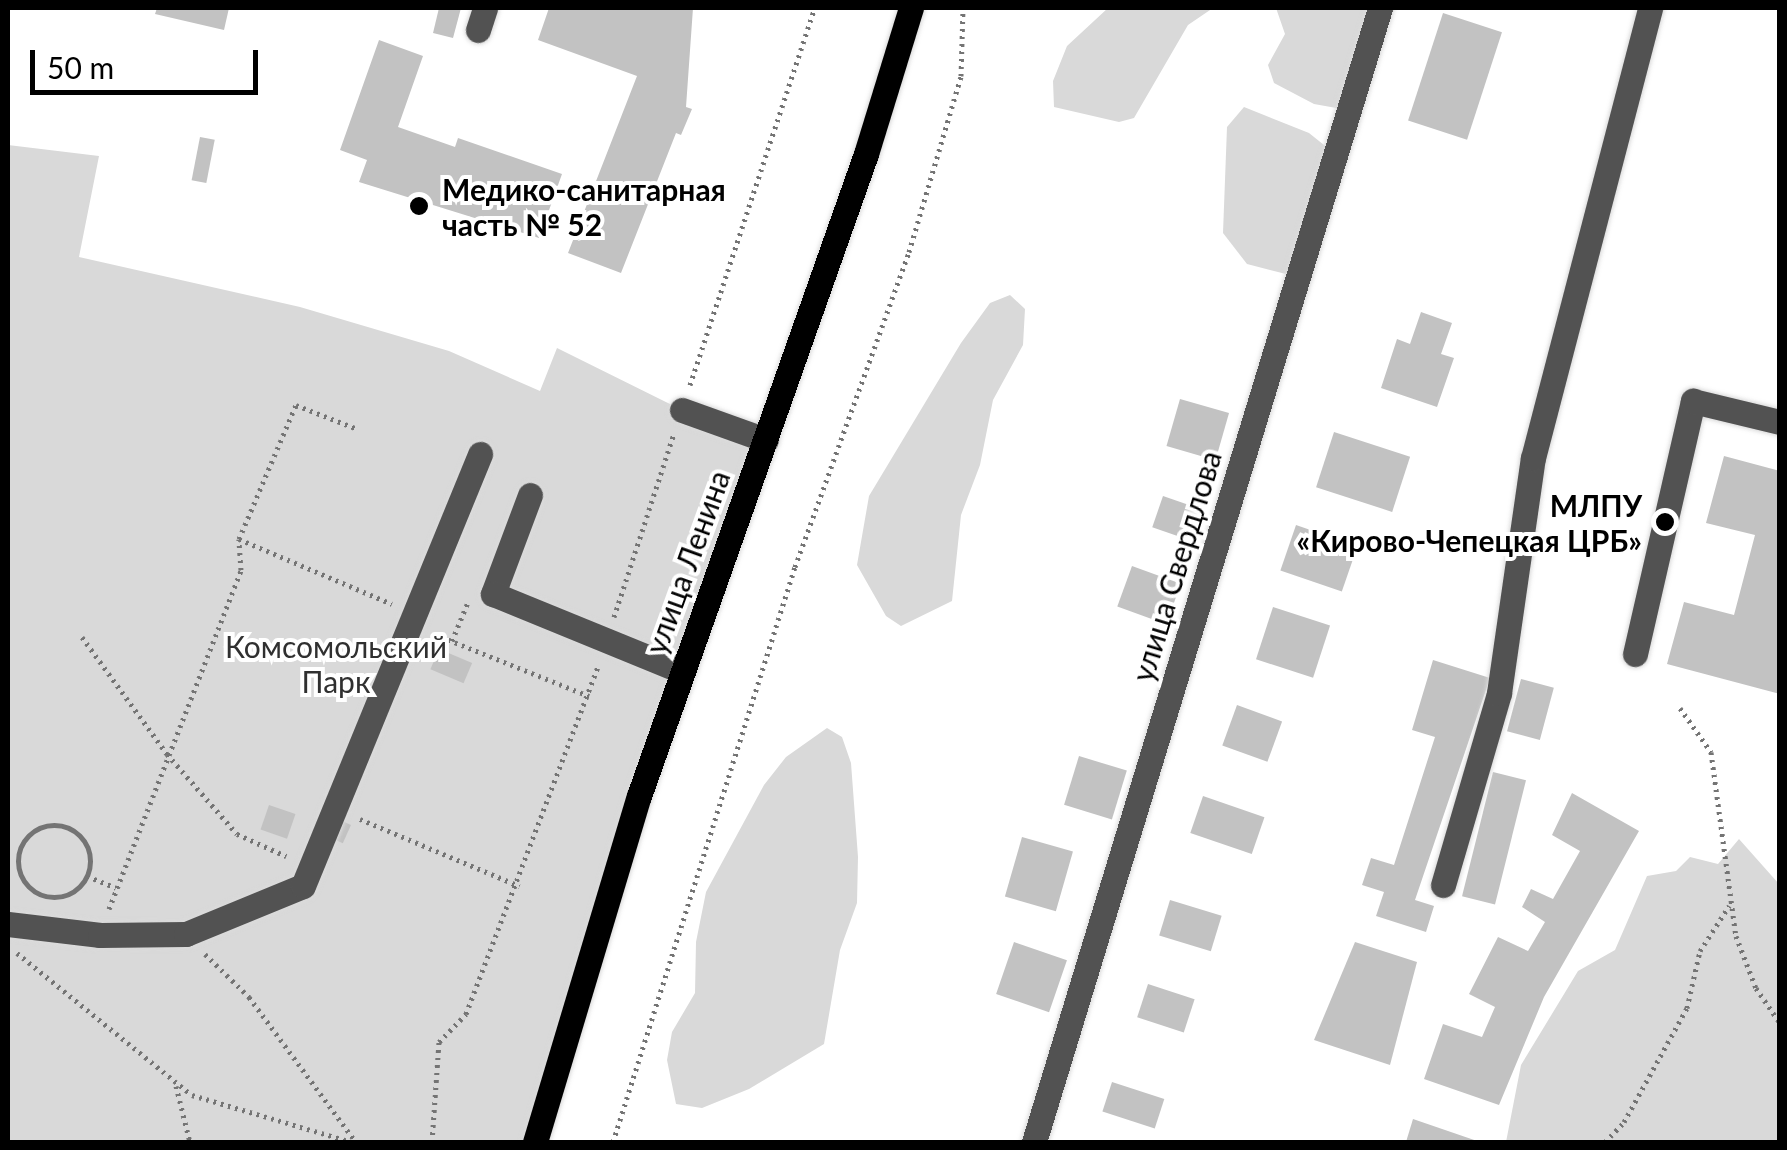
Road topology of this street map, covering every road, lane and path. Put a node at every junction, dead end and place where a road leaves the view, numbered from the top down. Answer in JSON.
{"nodes":[{"id":1,"x":815,"y":8,"type":"edge"},
{"id":2,"x":911,"y":8,"type":"edge"},
{"id":3,"x":963,"y":8,"type":"edge"},
{"id":4,"x":1380,"y":8,"type":"edge"},
{"id":5,"x":1650,"y":8,"type":"edge"},
{"id":6,"x":682,"y":410,"type":"junction"},
{"id":7,"x":1780,"y":422,"type":"edge"},
{"id":8,"x":356,"y":428,"type":"dead end"},
{"id":9,"x":766,"y":440,"type":"junction"},
{"id":10,"x":480,"y":454,"type":"dead end"},
{"id":11,"x":530,"y":495,"type":"dead end"},
{"id":12,"x":238,"y":539,"type":"junction"},
{"id":13,"x":493,"y":594,"type":"junction"},
{"id":14,"x":414,"y":620,"type":"junction"},
{"id":15,"x":82,"y":637,"type":"dead end"},
{"id":16,"x":607,"y":638,"type":"junction"},
{"id":17,"x":452,"y":641,"type":"junction"},
{"id":18,"x":1635,"y":654,"type":"dead end"},
{"id":19,"x":682,"y":671,"type":"junction"},
{"id":20,"x":589,"y":696,"type":"junction"},
{"id":21,"x":1680,"y":708,"type":"dead end"},
{"id":22,"x":167,"y":754,"type":"junction"},
{"id":23,"x":338,"y":809,"type":"junction"},
{"id":24,"x":327,"y":837,"type":"junction"},
{"id":25,"x":87,"y":876,"type":"junction"},
{"id":26,"x":1443,"y":885,"type":"dead end"},
{"id":27,"x":519,"y":886,"type":"junction"},
{"id":28,"x":116,"y":888,"type":"junction"},
{"id":29,"x":1730,"y":903,"type":"junction"},
{"id":30,"x":8,"y":924,"type":"edge"},
{"id":31,"x":186,"y":934,"type":"junction"},
{"id":32,"x":100,"y":935,"type":"junction"},
{"id":33,"x":8,"y":944,"type":"edge"},
{"id":34,"x":1780,"y":1023,"type":"edge"},
{"id":35,"x":175,"y":1083,"type":"junction"},
{"id":36,"x":190,"y":1142,"type":"edge"},
{"id":37,"x":354,"y":1142,"type":"edge"},
{"id":38,"x":432,"y":1142,"type":"edge"},
{"id":39,"x":535,"y":1142,"type":"edge"},
{"id":40,"x":614,"y":1142,"type":"edge"},
{"id":41,"x":1034,"y":1142,"type":"edge"},
{"id":42,"x":1605,"y":1142,"type":"edge"}],
"edges":[{"from":1,"to":6,"type":"path"},
{"from":2,"to":9,"type":"main road","name":"улица Ленина"},
{"from":3,"to":40,"type":"path"},
{"from":4,"to":41,"type":"street","name":"улица Свердлова"},
{"from":5,"to":26,"type":"street"},
{"from":6,"to":9,"type":"street"},
{"from":6,"to":16,"type":"path"},
{"from":7,"to":18,"type":"street"},
{"from":8,"to":12,"type":"path"},
{"from":9,"to":19,"type":"main road","name":"улица Ленина"},
{"from":10,"to":14,"type":"street"},
{"from":11,"to":13,"type":"street"},
{"from":12,"to":14,"type":"path"},
{"from":12,"to":22,"type":"path"},
{"from":13,"to":16,"type":"street"},
{"from":13,"to":17,"type":"path"},
{"from":14,"to":17,"type":"path"},
{"from":14,"to":23,"type":"street"},
{"from":15,"to":22,"type":"path"},
{"from":16,"to":19,"type":"street"},
{"from":16,"to":20,"type":"path"},
{"from":17,"to":20,"type":"path"},
{"from":19,"to":39,"type":"main road","name":"улица Ленина"},
{"from":20,"to":27,"type":"path"},
{"from":21,"to":29,"type":"path"},
{"from":22,"to":24,"type":"path"},
{"from":22,"to":28,"type":"path"},
{"from":23,"to":24,"type":"street"},
{"from":23,"to":27,"type":"path"},
{"from":24,"to":31,"type":"street"},
{"from":25,"to":25,"type":"path"},
{"from":25,"to":28,"type":"path"},
{"from":27,"to":38,"type":"path"},
{"from":28,"to":32,"type":"path"},
{"from":29,"to":34,"type":"path"},
{"from":29,"to":42,"type":"path"},
{"from":30,"to":32,"type":"street"},
{"from":31,"to":32,"type":"street"},
{"from":31,"to":37,"type":"path"},
{"from":33,"to":35,"type":"path"},
{"from":35,"to":36,"type":"path"},
{"from":35,"to":37,"type":"path"}]}
